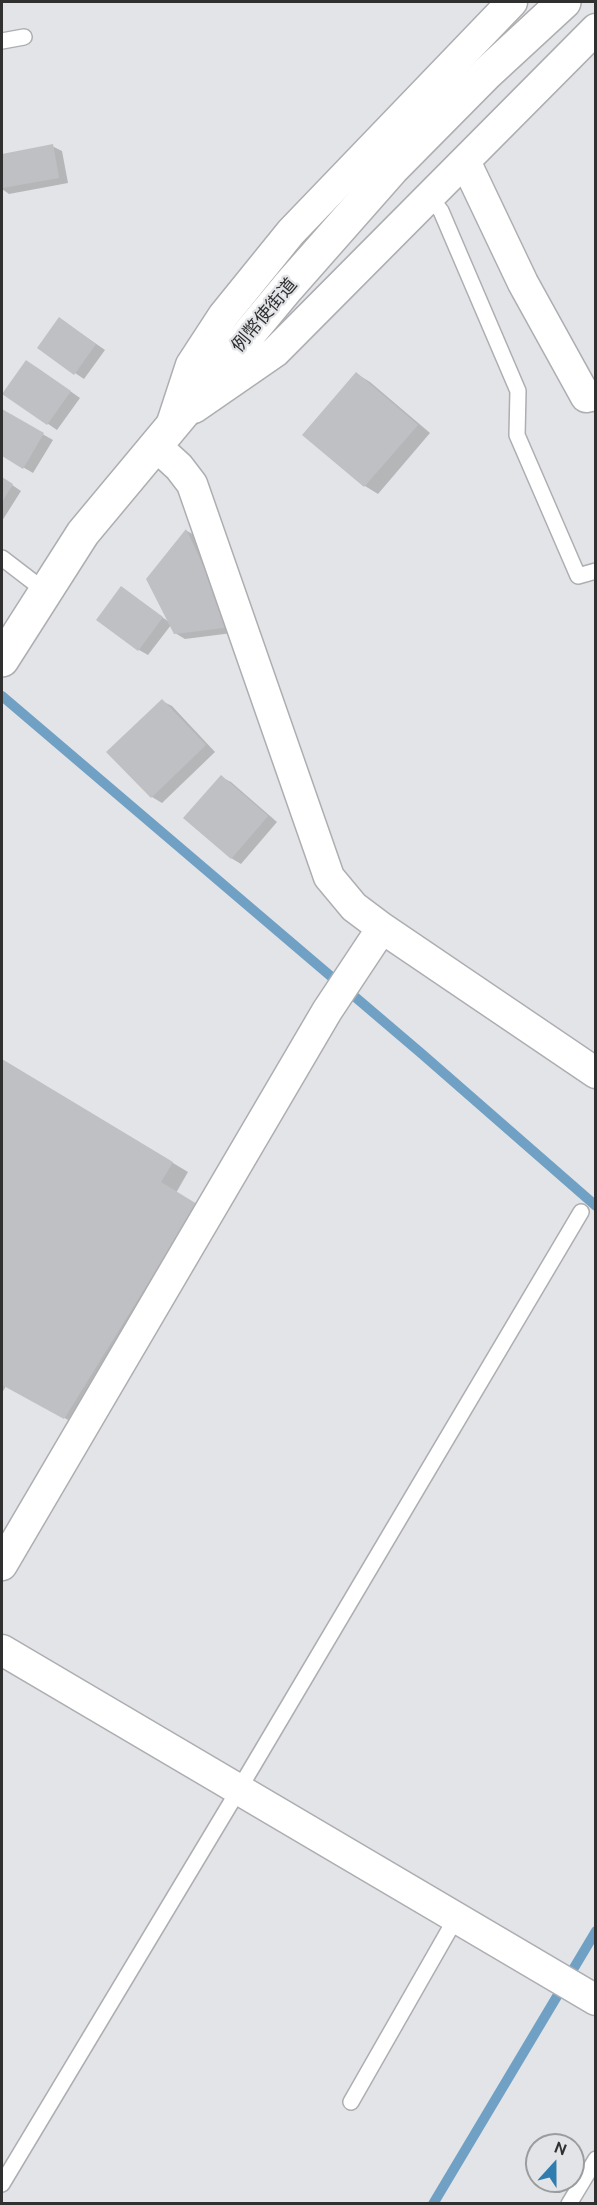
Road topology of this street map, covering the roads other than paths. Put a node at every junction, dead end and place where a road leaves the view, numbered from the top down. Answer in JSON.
{"nodes":[{"id":1,"x":512,"y":2,"type":"edge"},
{"id":2,"x":564,"y":2,"type":"edge"},
{"id":3,"x":596,"y":29,"type":"edge"},
{"id":4,"x":24,"y":38,"type":"dead end"},
{"id":5,"x":2,"y":41,"type":"edge"},
{"id":6,"x":465,"y":161,"type":"junction"},
{"id":7,"x":429,"y":196,"type":"junction"},
{"id":8,"x":596,"y":395,"type":"edge"},
{"id":9,"x":164,"y":434,"type":"junction"},
{"id":10,"x":2,"y":558,"type":"edge"},
{"id":11,"x":596,"y":571,"type":"edge"},
{"id":12,"x":45,"y":591,"type":"junction"},
{"id":13,"x":2,"y":660,"type":"edge"},
{"id":14,"x":382,"y":927,"type":"junction"},
{"id":15,"x":596,"y":1073,"type":"edge"},
{"id":16,"x":581,"y":1212,"type":"dead end"},
{"id":17,"x":2,"y":1565,"type":"edge"},
{"id":18,"x":2,"y":1650,"type":"edge"},
{"id":19,"x":238,"y":1791,"type":"junction"},
{"id":20,"x":456,"y":1918,"type":"junction"},
{"id":21,"x":596,"y":2000,"type":"edge"},
{"id":22,"x":351,"y":2102,"type":"dead end"},
{"id":23,"x":596,"y":2159,"type":"edge"},
{"id":24,"x":2,"y":2184,"type":"edge"},
{"id":25,"x":569,"y":2204,"type":"edge"}],
"edges":[{"from":1,"to":9,"type":"street"},
{"from":2,"to":9,"type":"main road","name":"例幣使街道"},
{"from":3,"to":6,"type":"street"},
{"from":4,"to":5,"type":"lane"},
{"from":6,"to":7,"type":"street"},
{"from":6,"to":8,"type":"street"},
{"from":7,"to":9,"type":"street"},
{"from":7,"to":11,"type":"lane"},
{"from":9,"to":12,"type":"main road","name":"例幣使街道"},
{"from":9,"to":14,"type":"street"},
{"from":10,"to":12,"type":"lane"},
{"from":12,"to":13,"type":"main road","name":"例幣使街道"},
{"from":14,"to":15,"type":"street"},
{"from":14,"to":17,"type":"street"},
{"from":16,"to":19,"type":"lane"},
{"from":18,"to":19,"type":"street"},
{"from":19,"to":20,"type":"street"},
{"from":19,"to":24,"type":"lane"},
{"from":20,"to":21,"type":"street"},
{"from":20,"to":22,"type":"lane"},
{"from":23,"to":25,"type":"lane"}]}
